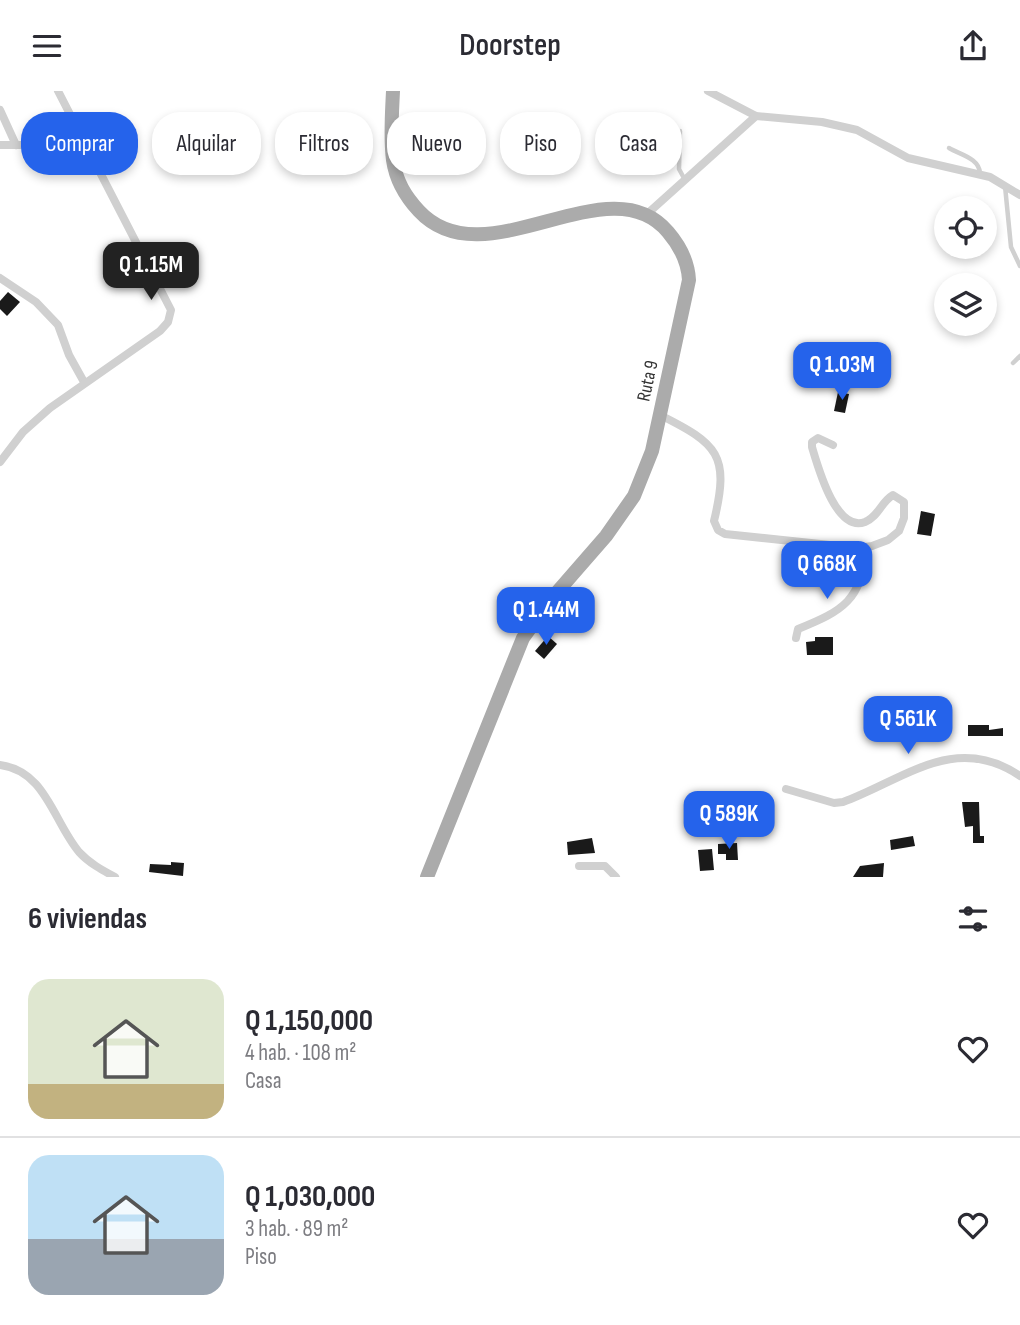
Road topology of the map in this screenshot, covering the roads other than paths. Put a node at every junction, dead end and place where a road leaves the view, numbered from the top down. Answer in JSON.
{"nodes":[{"id":1,"x":58,"y":91,"type":"edge"},
{"id":2,"x":393,"y":91,"type":"edge"},
{"id":3,"x":708,"y":91,"type":"edge"},
{"id":4,"x":0,"y":110,"type":"edge"},
{"id":5,"x":69,"y":112,"type":"edge"},
{"id":6,"x":755,"y":116,"type":"junction"},
{"id":7,"x":0,"y":145,"type":"edge"},
{"id":8,"x":16,"y":145,"type":"junction"},
{"id":9,"x":21,"y":145,"type":"edge"},
{"id":10,"x":950,"y":148,"type":"dead end"},
{"id":11,"x":980,"y":174,"type":"junction"},
{"id":12,"x":102,"y":175,"type":"edge"},
{"id":13,"x":682,"y":175,"type":"edge"},
{"id":14,"x":685,"y":181,"type":"junction"},
{"id":15,"x":1005,"y":185,"type":"junction"},
{"id":16,"x":1020,"y":195,"type":"edge"},
{"id":17,"x":647,"y":214,"type":"junction"},
{"id":18,"x":1020,"y":266,"type":"edge"},
{"id":19,"x":0,"y":278,"type":"edge"},
{"id":20,"x":1020,"y":356,"type":"edge"},
{"id":21,"x":1013,"y":363,"type":"dead end"},
{"id":22,"x":84,"y":382,"type":"junction"},
{"id":23,"x":660,"y":415,"type":"junction"},
{"id":24,"x":833,"y":446,"type":"dead end"},
{"id":25,"x":0,"y":462,"type":"edge"},
{"id":26,"x":867,"y":547,"type":"junction"},
{"id":27,"x":796,"y":638,"type":"dead end"},
{"id":28,"x":0,"y":765,"type":"edge"},
{"id":29,"x":1020,"y":776,"type":"edge"},
{"id":30,"x":786,"y":789,"type":"dead end"},
{"id":31,"x":579,"y":866,"type":"dead end"},
{"id":32,"x":115,"y":877,"type":"edge"},
{"id":33,"x":427,"y":877,"type":"edge"},
{"id":34,"x":616,"y":877,"type":"edge"}],
"edges":[{"from":1,"to":5,"type":"street"},
{"from":2,"to":17,"type":"main road"},
{"from":3,"to":6,"type":"street"},
{"from":4,"to":8,"type":"street"},
{"from":6,"to":11,"type":"street"},
{"from":6,"to":14,"type":"street"},
{"from":7,"to":8,"type":"street"},
{"from":8,"to":9,"type":"street"},
{"from":10,"to":11,"type":"lane"},
{"from":11,"to":15,"type":"street"},
{"from":12,"to":22,"type":"street"},
{"from":13,"to":14,"type":"lane"},
{"from":14,"to":17,"type":"street"},
{"from":15,"to":16,"type":"street"},
{"from":15,"to":18,"type":"lane"},
{"from":17,"to":23,"type":"main road","name":"Ruta 9"},
{"from":19,"to":22,"type":"street"},
{"from":20,"to":21,"type":"lane"},
{"from":22,"to":25,"type":"street"},
{"from":23,"to":26,"type":"street"},
{"from":23,"to":33,"type":"main road","name":"Ruta 9"},
{"from":24,"to":26,"type":"street"},
{"from":26,"to":27,"type":"street"},
{"from":28,"to":32,"type":"street"},
{"from":29,"to":30,"type":"street"},
{"from":31,"to":34,"type":"street"}]}
